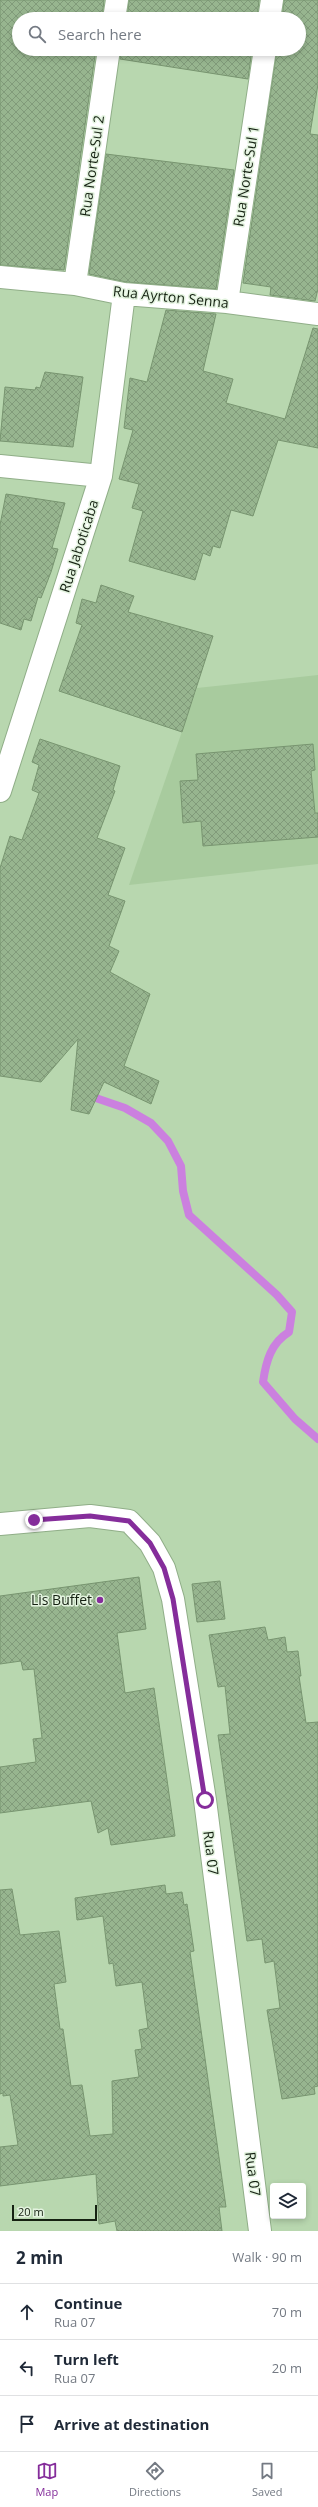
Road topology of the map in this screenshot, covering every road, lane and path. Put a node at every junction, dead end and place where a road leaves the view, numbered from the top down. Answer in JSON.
{"nodes":[{"id":1,"x":116,"y":0,"type":"edge"},
{"id":2,"x":272,"y":0,"type":"edge"},
{"id":3,"x":115,"y":12,"type":"edge"},
{"id":4,"x":270,"y":12,"type":"edge"},
{"id":5,"x":108,"y":56,"type":"edge"},
{"id":6,"x":264,"y":56,"type":"edge"},
{"id":7,"x":0,"y":277,"type":"edge"},
{"id":8,"x":75,"y":284,"type":"junction"},
{"id":9,"x":124,"y":294,"type":"junction"},
{"id":10,"x":227,"y":302,"type":"junction"},
{"id":11,"x":318,"y":314,"type":"edge"},
{"id":12,"x":0,"y":466,"type":"edge"},
{"id":13,"x":101,"y":476,"type":"junction"},
{"id":14,"x":0,"y":791,"type":"edge"},
{"id":15,"x":0,"y":1524,"type":"edge"},
{"id":16,"x":260,"y":2231,"type":"edge"}],
"edges":[{"from":1,"to":3,"type":"street"},
{"from":2,"to":4,"type":"street"},
{"from":5,"to":8,"type":"street","name":"Rua Norte-Sul 2"},
{"from":6,"to":10,"type":"street","name":"Rua Norte-Sul 1"},
{"from":7,"to":8,"type":"street","name":"Rua Ayrton Senna"},
{"from":8,"to":9,"type":"street","name":"Rua Ayrton Senna"},
{"from":9,"to":10,"type":"street","name":"Rua Ayrton Senna"},
{"from":9,"to":13,"type":"street","name":"Rua Jaboticaba"},
{"from":10,"to":11,"type":"street","name":"Rua Ayrton Senna"},
{"from":12,"to":13,"type":"street"},
{"from":13,"to":14,"type":"street","name":"Rua Jaboticaba"},
{"from":15,"to":16,"type":"street","name":"Rua 07"}]}
